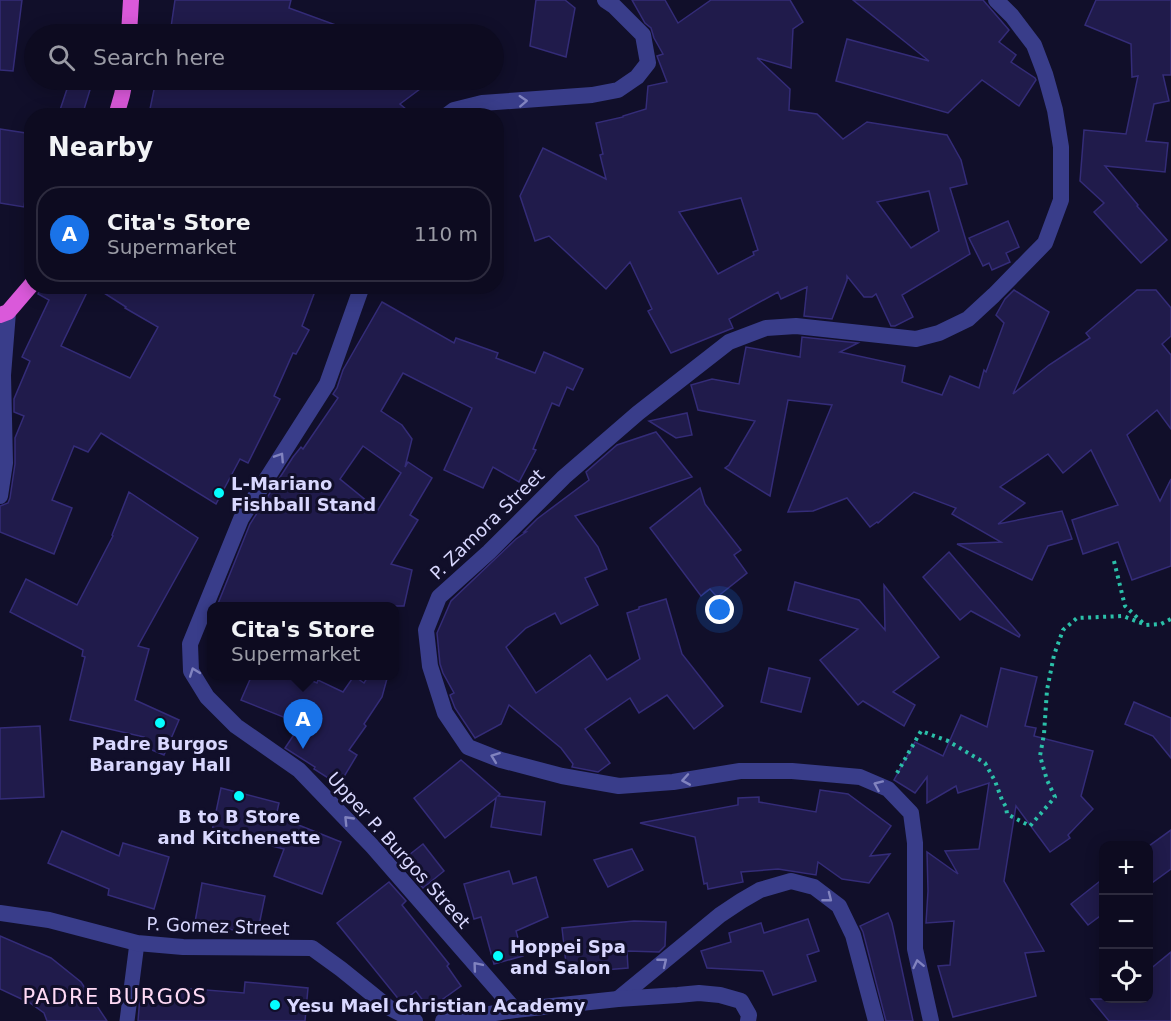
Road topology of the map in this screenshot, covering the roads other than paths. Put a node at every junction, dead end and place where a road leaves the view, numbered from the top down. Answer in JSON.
{"nodes":[{"id":1,"x":131,"y":0,"type":"edge"},
{"id":2,"x":605,"y":0,"type":"edge"},
{"id":3,"x":996,"y":0,"type":"edge"},
{"id":4,"x":130,"y":24,"type":"edge"},
{"id":5,"x":123,"y":90,"type":"edge"},
{"id":6,"x":118,"y":108,"type":"edge"},
{"id":7,"x":462,"y":108,"type":"edge"},
{"id":8,"x":24,"y":292,"type":"edge"},
{"id":9,"x":359,"y":294,"type":"edge"},
{"id":10,"x":4,"y":313,"type":"edge"},
{"id":11,"x":0,"y":496,"type":"edge"},
{"id":12,"x":207,"y":602,"type":"edge"},
{"id":13,"x":207,"y":602,"type":"edge"},
{"id":14,"x":0,"y":913,"type":"edge"},
{"id":15,"x":136,"y":943,"type":"junction"},
{"id":16,"x":618,"y":999,"type":"junction"},
{"id":17,"x":515,"y":1010,"type":"junction"},
{"id":18,"x":127,"y":1021,"type":"edge"},
{"id":19,"x":415,"y":1021,"type":"edge"},
{"id":20,"x":442,"y":1021,"type":"edge"},
{"id":21,"x":748,"y":1021,"type":"edge"},
{"id":22,"x":876,"y":1021,"type":"edge"},
{"id":23,"x":931,"y":1021,"type":"edge"}],
"edges":[{"from":1,"to":4,"type":"highway"},
{"from":7,"to":2,"type":"street","one_way":true},
{"from":23,"to":3,"type":"street","name":"P. Zamora Street","one_way":true},
{"from":5,"to":6,"type":"highway"},
{"from":8,"to":10,"type":"highway"},
{"from":13,"to":9,"type":"street","name":"Upper P. Burgos Street","one_way":true},
{"from":10,"to":11,"type":"street"},
{"from":17,"to":12,"type":"street","name":"Upper P. Burgos Street","one_way":true},
{"from":14,"to":15,"type":"street","name":"P. Gomez Street"},
{"from":15,"to":18,"type":"lane"},
{"from":15,"to":19,"type":"street","name":"P. Gomez Street"},
{"from":16,"to":17,"type":"street"},
{"from":16,"to":21,"type":"street"},
{"from":16,"to":22,"type":"street","one_way":true},
{"from":17,"to":20,"type":"street"}]}
